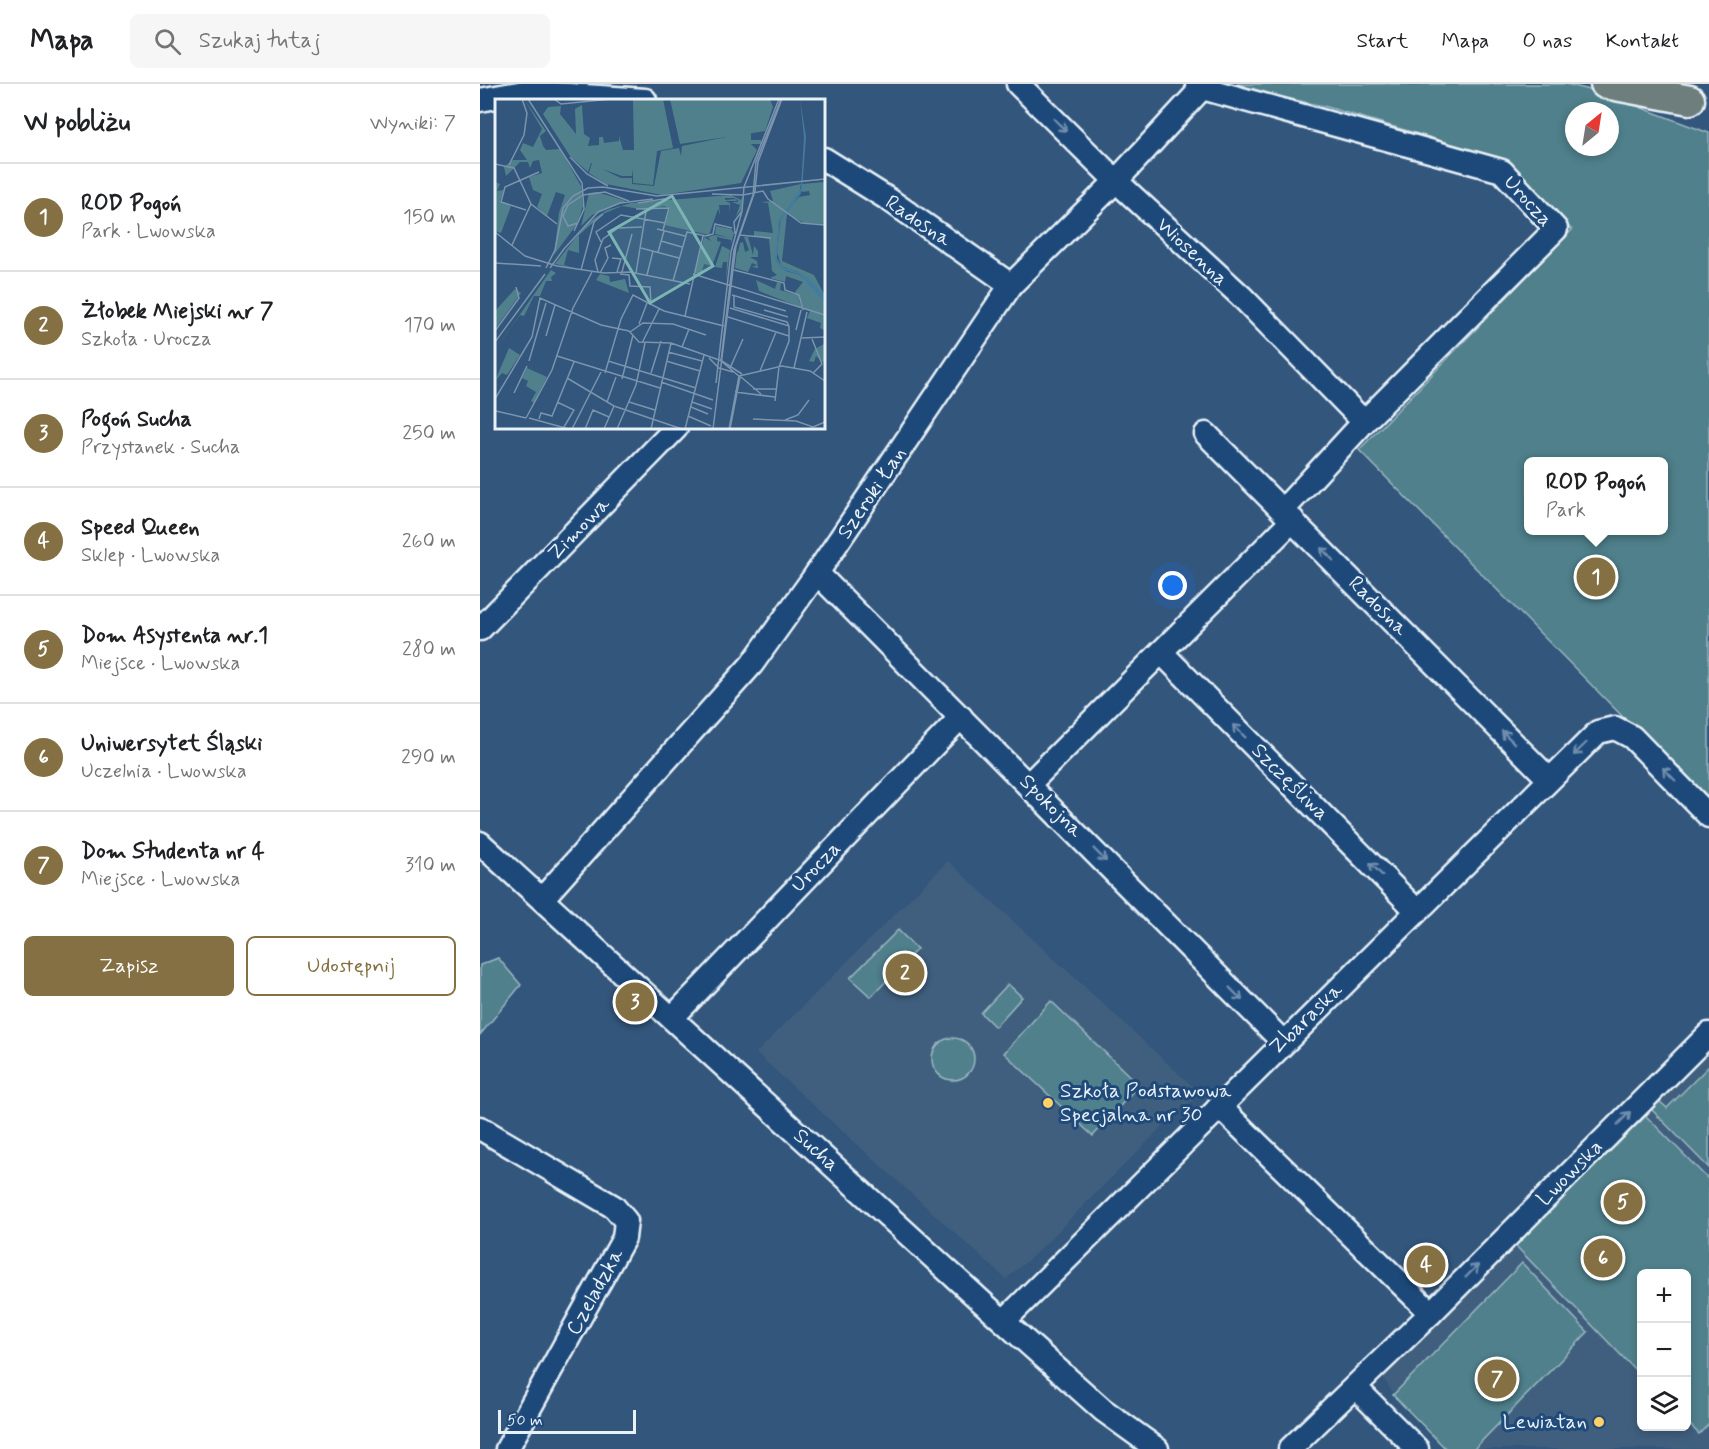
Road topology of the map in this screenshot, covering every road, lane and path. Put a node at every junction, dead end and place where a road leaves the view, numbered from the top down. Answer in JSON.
{"nodes":[{"id":1,"x":1018,"y":84,"type":"edge"},
{"id":2,"x":1605,"y":84,"type":"edge"},
{"id":3,"x":1654,"y":84,"type":"edge"},
{"id":4,"x":1199,"y":86,"type":"edge"},
{"id":5,"x":630,"y":99,"type":"edge"},
{"id":6,"x":480,"y":100,"type":"edge"},
{"id":7,"x":1700,"y":105,"type":"edge"},
{"id":8,"x":825,"y":160,"type":"edge"},
{"id":9,"x":1116,"y":181,"type":"junction"},
{"id":10,"x":1011,"y":285,"type":"junction"},
{"id":11,"x":1364,"y":422,"type":"junction"},
{"id":12,"x":675,"y":429,"type":"edge"},
{"id":13,"x":1206,"y":434,"type":"dead end"},
{"id":14,"x":1288,"y":515,"type":"junction"},
{"id":15,"x":818,"y":573,"type":"junction"},
{"id":16,"x":480,"y":629,"type":"edge"},
{"id":17,"x":1162,"y":653,"type":"junction"},
{"id":18,"x":961,"y":717,"type":"junction"},
{"id":19,"x":1549,"y":779,"type":"junction"},
{"id":20,"x":1029,"y":784,"type":"junction"},
{"id":21,"x":1709,"y":816,"type":"edge"},
{"id":22,"x":480,"y":843,"type":"edge"},
{"id":23,"x":542,"y":899,"type":"junction"},
{"id":24,"x":1418,"y":911,"type":"junction"},
{"id":25,"x":672,"y":1018,"type":"junction"},
{"id":26,"x":1709,"y":1034,"type":"edge"},
{"id":27,"x":1283,"y":1042,"type":"junction"},
{"id":28,"x":1219,"y":1106,"type":"junction"},
{"id":29,"x":480,"y":1128,"type":"edge"},
{"id":30,"x":1431,"y":1313,"type":"junction"},
{"id":31,"x":1004,"y":1321,"type":"junction"},
{"id":32,"x":1355,"y":1387,"type":"junction"},
{"id":33,"x":507,"y":1449,"type":"edge"},
{"id":34,"x":1157,"y":1449,"type":"edge"},
{"id":35,"x":1290,"y":1449,"type":"edge"},
{"id":36,"x":1417,"y":1449,"type":"edge"}],
"edges":[{"from":1,"to":9,"type":"street","name":"Wiosenna","one_way":true},
{"from":2,"to":7,"type":"main road"},
{"from":3,"to":7,"type":"main road"},
{"from":4,"to":9,"type":"street","name":"Szeroki Łan"},
{"from":4,"to":11,"type":"street","name":"Urocza"},
{"from":5,"to":6,"type":"street"},
{"from":8,"to":10,"type":"street","name":"Radosna"},
{"from":9,"to":10,"type":"street","name":"Szeroki Łan"},
{"from":9,"to":11,"type":"street","name":"Wiosenna"},
{"from":10,"to":15,"type":"street","name":"Szeroki Łan"},
{"from":11,"to":14,"type":"street","name":"Urocza"},
{"from":12,"to":16,"type":"street","name":"Zimowa"},
{"from":13,"to":14,"type":"street","name":"Radosna"},
{"from":14,"to":17,"type":"street","name":"Urocza"},
{"from":19,"to":14,"type":"street","name":"Radosna","one_way":true},
{"from":15,"to":18,"type":"street","name":"Spokojna"},
{"from":15,"to":23,"type":"street","name":"Szeroki Łan"},
{"from":17,"to":20,"type":"street","name":"Urocza"},
{"from":24,"to":17,"type":"street","name":"Szczęśliwa","one_way":true},
{"from":18,"to":20,"type":"street","name":"Spokojna"},
{"from":18,"to":25,"type":"street","name":"Urocza"},
{"from":21,"to":19,"type":"street","name":"Zbaraska","one_way":true},
{"from":19,"to":24,"type":"street","name":"Zbaraska"},
{"from":20,"to":27,"type":"street","name":"Spokojna","one_way":true},
{"from":22,"to":23,"type":"street","name":"Sucha"},
{"from":23,"to":25,"type":"street","name":"Sucha"},
{"from":24,"to":27,"type":"street","name":"Zbaraska"},
{"from":25,"to":31,"type":"street","name":"Sucha"},
{"from":30,"to":26,"type":"street","name":"Lwowska","one_way":true},
{"from":27,"to":28,"type":"street","name":"Zbaraska"},
{"from":28,"to":30,"type":"street"},
{"from":28,"to":31,"type":"street","name":"Zbaraska"},
{"from":29,"to":33,"type":"street","name":"Czeladzka"},
{"from":30,"to":32,"type":"street","name":"Lwowska"},
{"from":31,"to":34,"type":"street","name":"Sucha"},
{"from":32,"to":35,"type":"street","name":"Lwowska"},
{"from":32,"to":36,"type":"street"}]}
